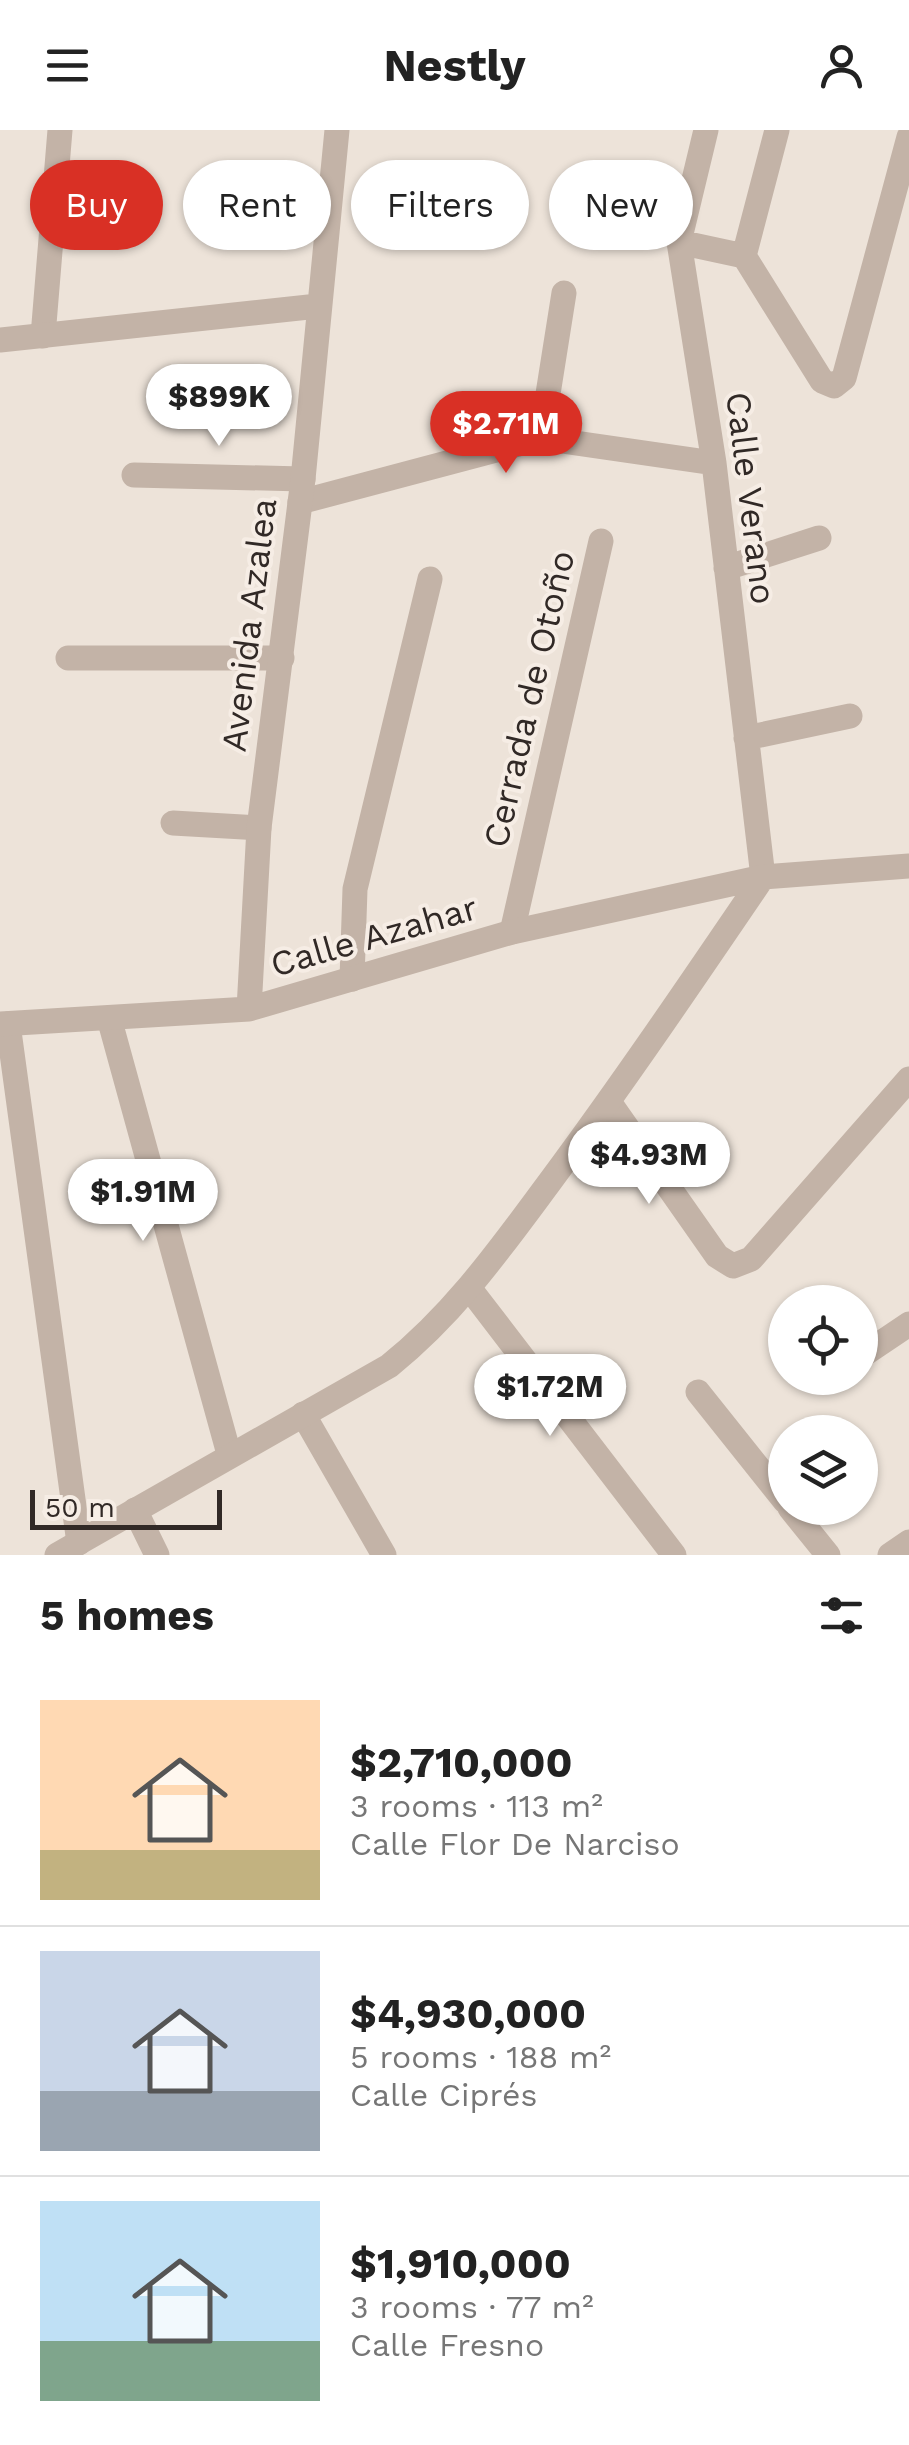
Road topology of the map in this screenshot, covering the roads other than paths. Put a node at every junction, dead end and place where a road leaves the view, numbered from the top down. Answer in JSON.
{"nodes":[{"id":1,"x":60,"y":130,"type":"edge"},
{"id":2,"x":337,"y":130,"type":"edge"},
{"id":3,"x":706,"y":130,"type":"edge"},
{"id":4,"x":777,"y":130,"type":"edge"},
{"id":5,"x":909,"y":137,"type":"edge"},
{"id":6,"x":693,"y":184,"type":"edge"},
{"id":7,"x":693,"y":245,"type":"edge"},
{"id":8,"x":680,"y":250,"type":"edge"},
{"id":9,"x":744,"y":256,"type":"junction"},
{"id":10,"x":564,"y":293,"type":"dead end"},
{"id":11,"x":318,"y":306,"type":"junction"},
{"id":12,"x":43,"y":336,"type":"junction"},
{"id":13,"x":0,"y":340,"type":"edge"},
{"id":14,"x":540,"y":438,"type":"junction"},
{"id":15,"x":714,"y":463,"type":"junction"},
{"id":16,"x":134,"y":475,"type":"dead end"},
{"id":17,"x":301,"y":490,"type":"junction"},
{"id":18,"x":820,"y":538,"type":"dead end"},
{"id":19,"x":602,"y":541,"type":"dead end"},
{"id":20,"x":726,"y":568,"type":"junction"},
{"id":21,"x":430,"y":579,"type":"dead end"},
{"id":22,"x":68,"y":658,"type":"dead end"},
{"id":23,"x":282,"y":658,"type":"junction"},
{"id":24,"x":850,"y":716,"type":"dead end"},
{"id":25,"x":746,"y":738,"type":"junction"},
{"id":26,"x":172,"y":823,"type":"dead end"},
{"id":27,"x":259,"y":828,"type":"junction"},
{"id":28,"x":909,"y":866,"type":"edge"},
{"id":29,"x":763,"y":878,"type":"junction"},
{"id":30,"x":512,"y":932,"type":"junction"},
{"id":31,"x":352,"y":979,"type":"junction"},
{"id":32,"x":249,"y":1008,"type":"junction"},
{"id":33,"x":109,"y":1018,"type":"junction"},
{"id":34,"x":4,"y":1024,"type":"edge"},
{"id":35,"x":909,"y":1079,"type":"edge"},
{"id":36,"x":609,"y":1102,"type":"junction"},
{"id":37,"x":470,"y":1289,"type":"junction"},
{"id":38,"x":909,"y":1324,"type":"edge"},
{"id":39,"x":878,"y":1345,"type":"edge"},
{"id":40,"x":698,"y":1392,"type":"dead end"},
{"id":41,"x":303,"y":1414,"type":"junction"},
{"id":42,"x":229,"y":1454,"type":"junction"},
{"id":43,"x":768,"y":1480,"type":"edge"},
{"id":44,"x":136,"y":1510,"type":"junction"},
{"id":45,"x":804,"y":1525,"type":"edge"},
{"id":46,"x":909,"y":1542,"type":"edge"},
{"id":47,"x":68,"y":1549,"type":"edge"},
{"id":48,"x":157,"y":1555,"type":"edge"},
{"id":49,"x":384,"y":1555,"type":"edge"},
{"id":50,"x":674,"y":1555,"type":"edge"},
{"id":51,"x":828,"y":1555,"type":"edge"},
{"id":52,"x":890,"y":1555,"type":"edge"}],
"edges":[{"from":1,"to":12,"type":"street"},
{"from":2,"to":11,"type":"street","name":"Avenida Azalea"},
{"from":3,"to":6,"type":"street","name":"Calle Verano"},
{"from":4,"to":9,"type":"street"},
{"from":5,"to":9,"type":"street"},
{"from":7,"to":9,"type":"street"},
{"from":8,"to":15,"type":"street","name":"Calle Verano"},
{"from":10,"to":14,"type":"street"},
{"from":11,"to":12,"type":"street"},
{"from":11,"to":17,"type":"street","name":"Avenida Azalea"},
{"from":12,"to":13,"type":"street"},
{"from":14,"to":15,"type":"street"},
{"from":14,"to":17,"type":"street"},
{"from":15,"to":20,"type":"street","name":"Calle Verano"},
{"from":16,"to":17,"type":"street"},
{"from":17,"to":23,"type":"street","name":"Avenida Azalea"},
{"from":18,"to":20,"type":"street"},
{"from":19,"to":30,"type":"street","name":"Cerrada de Otoño"},
{"from":20,"to":25,"type":"street","name":"Calle Verano"},
{"from":21,"to":31,"type":"street"},
{"from":22,"to":23,"type":"street"},
{"from":23,"to":27,"type":"street","name":"Avenida Azalea"},
{"from":24,"to":25,"type":"street"},
{"from":25,"to":29,"type":"street","name":"Calle Verano"},
{"from":26,"to":27,"type":"street"},
{"from":27,"to":32,"type":"street","name":"Avenida Azalea"},
{"from":28,"to":29,"type":"street","name":"Calle Azahar"},
{"from":29,"to":30,"type":"street","name":"Calle Azahar"},
{"from":29,"to":36,"type":"street"},
{"from":30,"to":31,"type":"street","name":"Calle Azahar"},
{"from":31,"to":32,"type":"street","name":"Calle Azahar"},
{"from":32,"to":33,"type":"street","name":"Calle Azahar"},
{"from":33,"to":34,"type":"street","name":"Calle Azahar"},
{"from":33,"to":42,"type":"street"},
{"from":34,"to":47,"type":"street"},
{"from":35,"to":36,"type":"street"},
{"from":36,"to":37,"type":"street"},
{"from":37,"to":41,"type":"street"},
{"from":37,"to":50,"type":"street"},
{"from":38,"to":39,"type":"street"},
{"from":40,"to":43,"type":"street"},
{"from":41,"to":42,"type":"street"},
{"from":41,"to":49,"type":"street"},
{"from":42,"to":44,"type":"street"},
{"from":44,"to":47,"type":"street"},
{"from":44,"to":48,"type":"street"},
{"from":45,"to":51,"type":"street"},
{"from":46,"to":52,"type":"street"}]}
